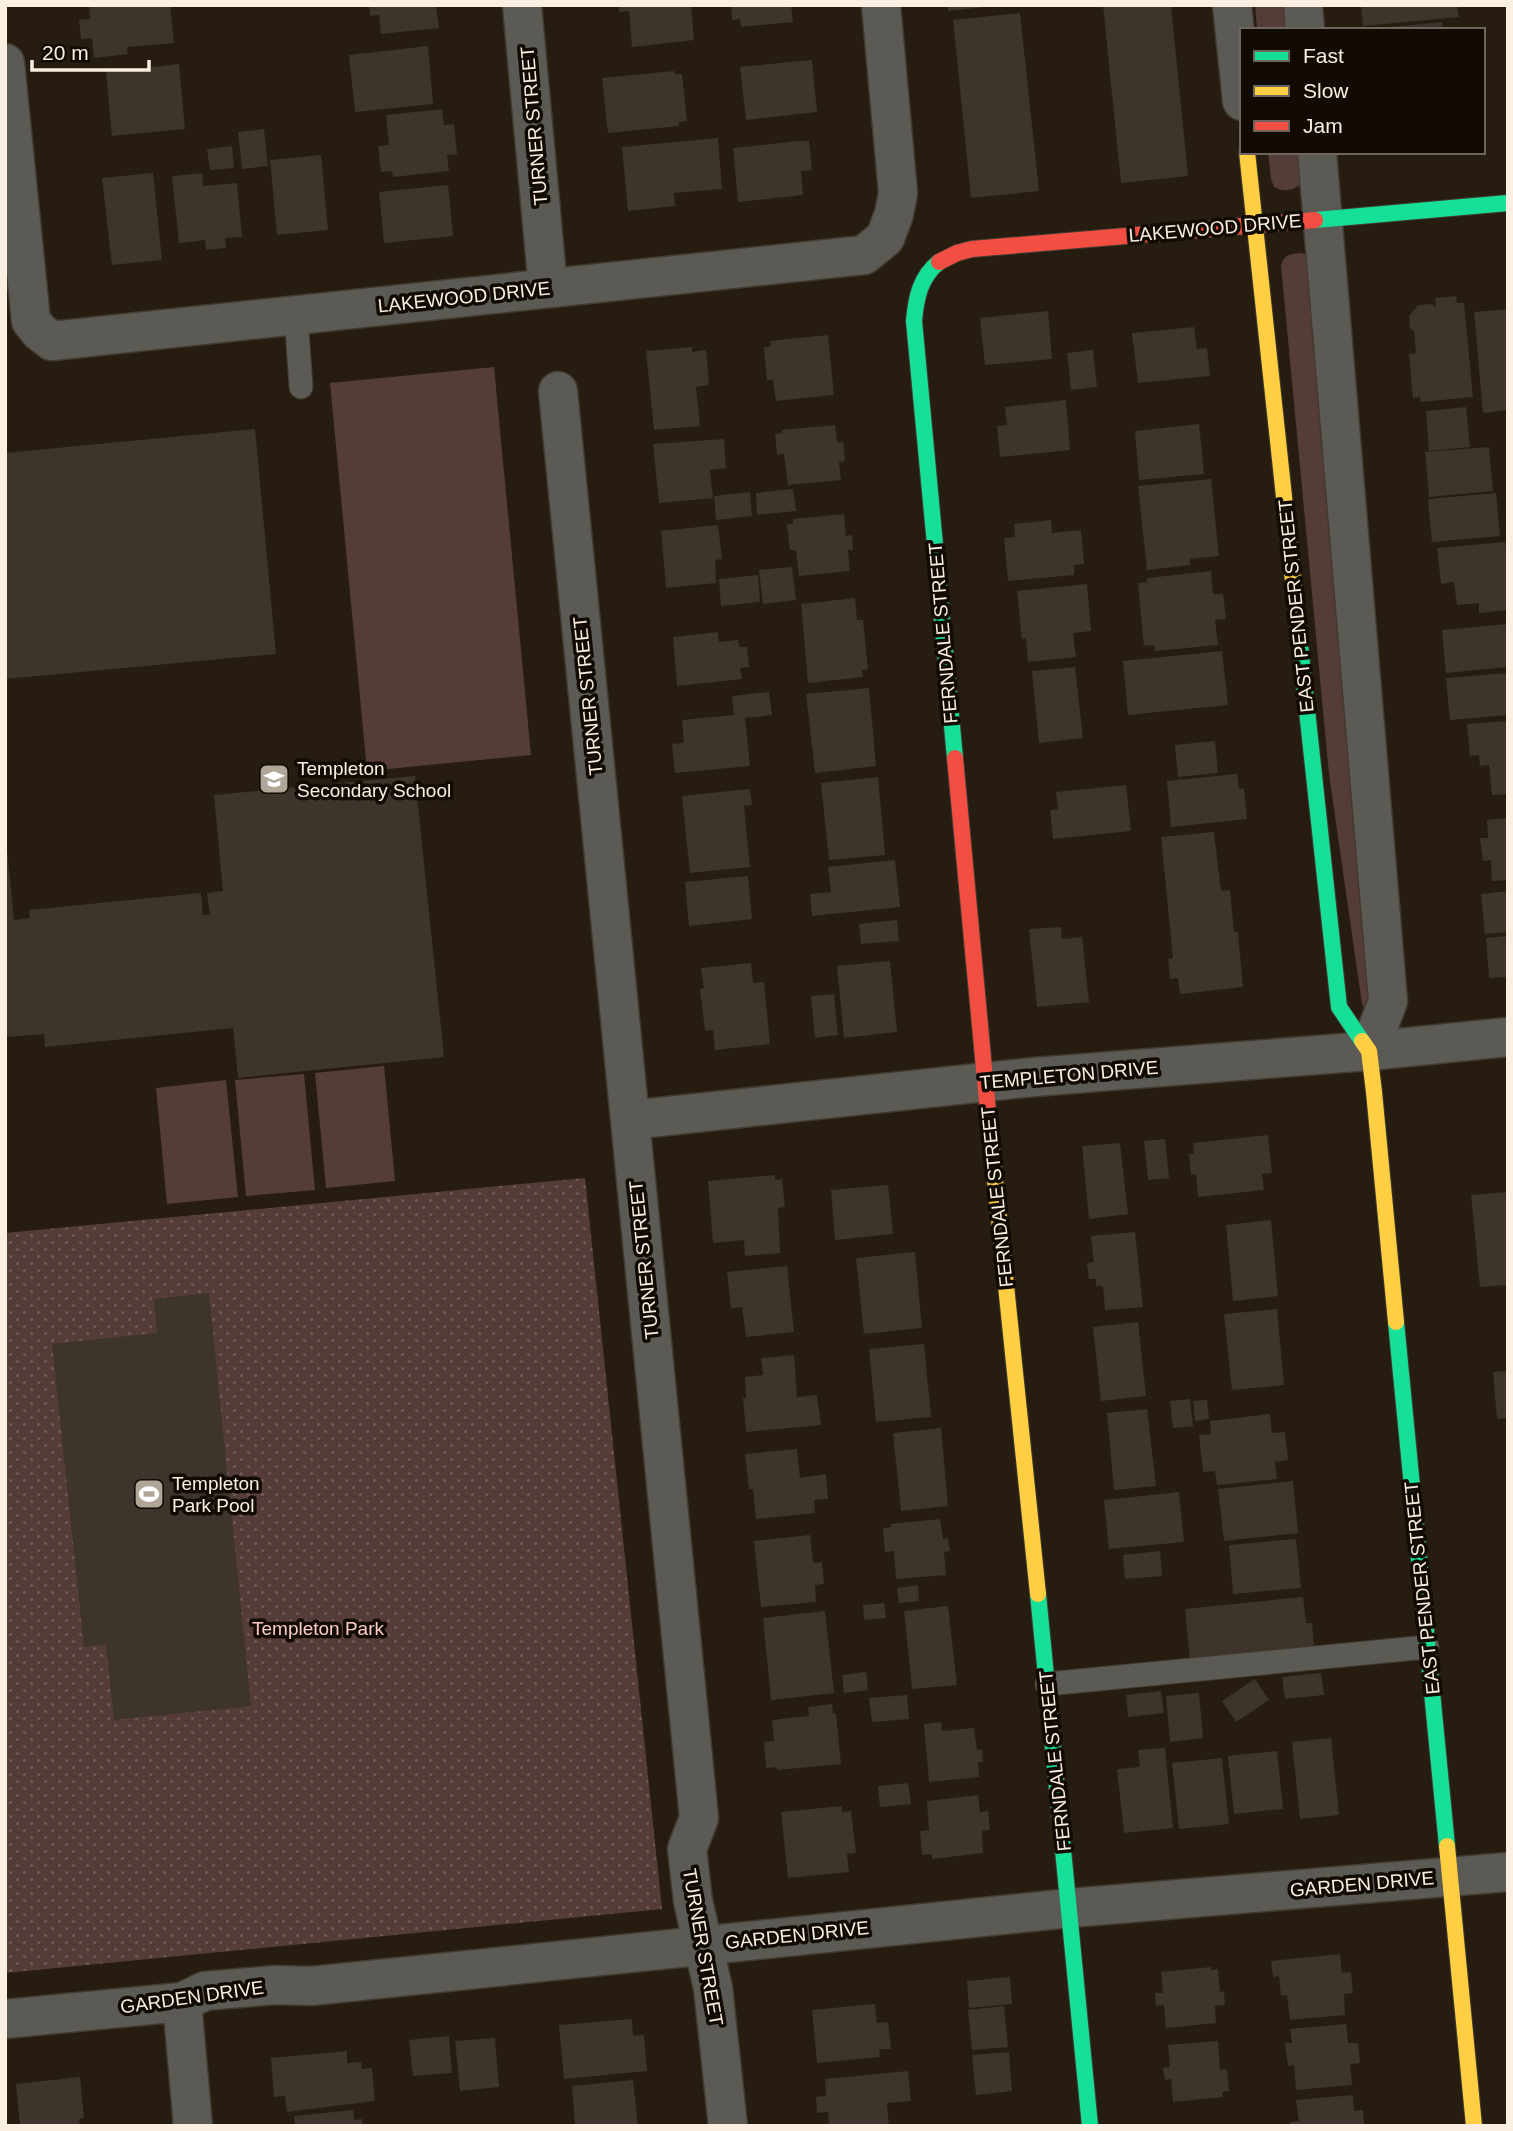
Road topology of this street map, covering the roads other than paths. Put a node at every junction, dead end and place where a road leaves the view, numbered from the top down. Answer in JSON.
{"nodes":[{"id":1,"x":522,"y":5,"type":"edge"},
{"id":2,"x":881,"y":5,"type":"edge"},
{"id":3,"x":1232,"y":5,"type":"edge"},
{"id":4,"x":1303,"y":5,"type":"edge"},
{"id":5,"x":1305,"y":28,"type":"edge"},
{"id":6,"x":5,"y":63,"type":"edge"},
{"id":7,"x":1240,"y":82,"type":"edge"},
{"id":8,"x":1247,"y":154,"type":"edge"},
{"id":9,"x":1317,"y":154,"type":"edge"},
{"id":10,"x":1508,"y":203,"type":"edge"},
{"id":11,"x":1323,"y":219,"type":"junction"},
{"id":12,"x":1255,"y":225,"type":"junction"},
{"id":13,"x":927,"y":270,"type":"joint"},
{"id":14,"x":548,"y":288,"type":"junction"},
{"id":15,"x":296,"y":315,"type":"junction"},
{"id":16,"x":301,"y":387,"type":"dead end"},
{"id":17,"x":558,"y":391,"type":"dead end"},
{"id":18,"x":1508,"y":1037,"type":"edge"},
{"id":19,"x":1369,"y":1051,"type":"junction"},
{"id":20,"x":985,"y":1082,"type":"junction"},
{"id":21,"x":630,"y":1120,"type":"junction"},
{"id":22,"x":1427,"y":1647,"type":"junction"},
{"id":23,"x":1047,"y":1684,"type":"junction"},
{"id":24,"x":1508,"y":1872,"type":"edge"},
{"id":25,"x":1451,"y":1877,"type":"junction"},
{"id":26,"x":1070,"y":1908,"type":"junction"},
{"id":27,"x":703,"y":1944,"type":"junction"},
{"id":28,"x":181,"y":2002,"type":"junction"},
{"id":29,"x":5,"y":2019,"type":"edge"},
{"id":30,"x":193,"y":2126,"type":"edge"},
{"id":31,"x":727,"y":2126,"type":"edge"},
{"id":32,"x":1090,"y":2126,"type":"edge"},
{"id":33,"x":1474,"y":2126,"type":"edge"}],
"edges":[{"from":1,"to":14,"type":"street","name":"TURNER STREET"},
{"from":2,"to":14,"type":"street","name":"LAKEWOOD DRIVE"},
{"from":3,"to":7,"type":"street"},
{"from":4,"to":5,"type":"street"},
{"from":6,"to":15,"type":"street","name":"LAKEWOOD DRIVE"},
{"from":8,"to":12,"type":"street","name":"EAST PENDER STREET"},
{"from":9,"to":11,"type":"street","name":"EAST PENDER STREET"},
{"from":10,"to":11,"type":"street","name":"LAKEWOOD DRIVE"},
{"from":11,"to":12,"type":"street","name":"LAKEWOOD DRIVE"},
{"from":11,"to":19,"type":"street","name":"EAST PENDER STREET"},
{"from":12,"to":13,"type":"street","name":"LAKEWOOD DRIVE"},
{"from":12,"to":19,"type":"street","name":"EAST PENDER STREET"},
{"from":13,"to":20,"type":"street","name":"FERNDALE STREET"},
{"from":14,"to":15,"type":"street","name":"LAKEWOOD DRIVE"},
{"from":15,"to":16,"type":"lane"},
{"from":17,"to":21,"type":"street","name":"TURNER STREET"},
{"from":18,"to":19,"type":"street","name":"TEMPLETON DRIVE"},
{"from":19,"to":20,"type":"street","name":"TEMPLETON DRIVE"},
{"from":19,"to":22,"type":"street","name":"EAST PENDER STREET"},
{"from":20,"to":21,"type":"street","name":"TEMPLETON DRIVE"},
{"from":20,"to":23,"type":"street","name":"FERNDALE STREET"},
{"from":21,"to":27,"type":"street","name":"TURNER STREET"},
{"from":22,"to":23,"type":"lane"},
{"from":22,"to":25,"type":"street","name":"EAST PENDER STREET"},
{"from":23,"to":26,"type":"street","name":"FERNDALE STREET"},
{"from":24,"to":25,"type":"street","name":"GARDEN DRIVE"},
{"from":25,"to":26,"type":"street","name":"GARDEN DRIVE"},
{"from":25,"to":33,"type":"street","name":"EAST PENDER STREET"},
{"from":26,"to":27,"type":"street","name":"GARDEN DRIVE"},
{"from":26,"to":32,"type":"street","name":"FERNDALE STREET"},
{"from":27,"to":28,"type":"street","name":"GARDEN DRIVE"},
{"from":27,"to":31,"type":"street","name":"TURNER STREET"},
{"from":28,"to":29,"type":"street","name":"GARDEN DRIVE"},
{"from":28,"to":30,"type":"street"}]}
